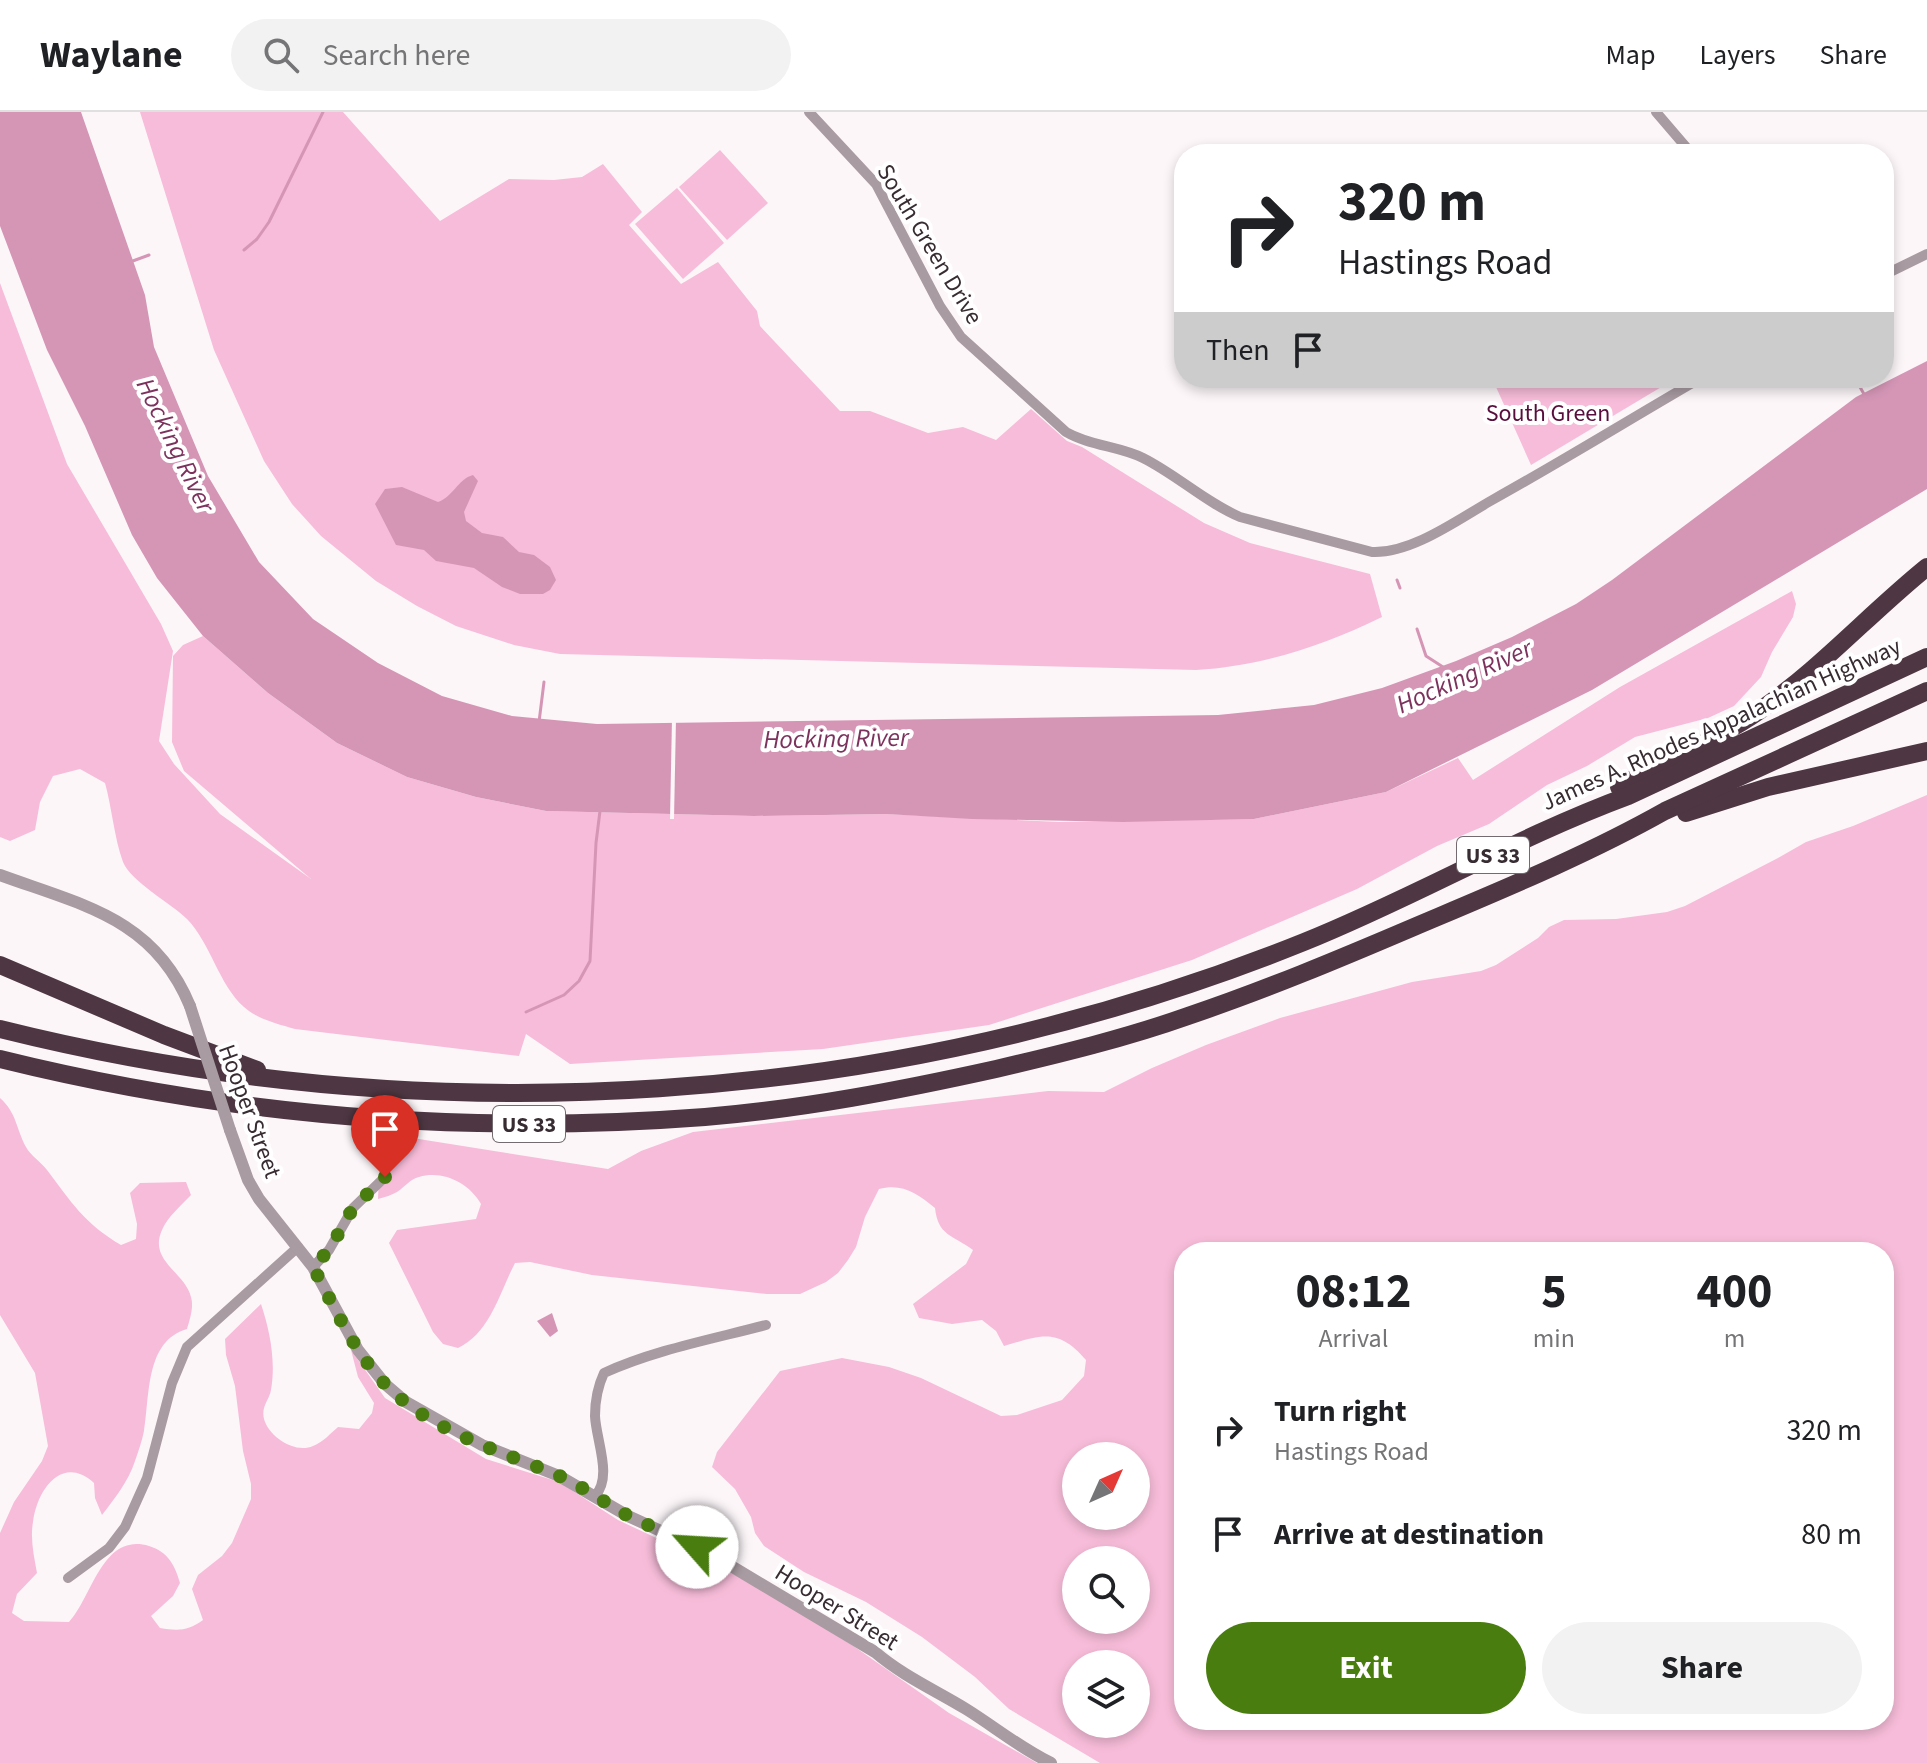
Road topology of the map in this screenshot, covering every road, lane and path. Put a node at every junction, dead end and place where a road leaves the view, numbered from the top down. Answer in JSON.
{"nodes":[{"id":1,"x":809,"y":112,"type":"edge"},
{"id":2,"x":1656,"y":112,"type":"edge"},
{"id":3,"x":1683,"y":144,"type":"edge"},
{"id":4,"x":1927,"y":254,"type":"edge"},
{"id":5,"x":1894,"y":270,"type":"edge"},
{"id":6,"x":1684,"y":388,"type":"edge"},
{"id":7,"x":1927,"y":567,"type":"edge"},
{"id":8,"x":1927,"y":657,"type":"edge"},
{"id":9,"x":1927,"y":691,"type":"edge"},
{"id":10,"x":1927,"y":751,"type":"edge"},
{"id":11,"x":1580,"y":814,"type":"junction"},
{"id":12,"x":1634,"y":829,"type":"junction"},
{"id":13,"x":0,"y":875,"type":"edge"},
{"id":14,"x":0,"y":965,"type":"edge"},
{"id":15,"x":0,"y":1029,"type":"edge"},
{"id":16,"x":0,"y":1059,"type":"edge"},
{"id":17,"x":289,"y":1081,"type":"junction"},
{"id":18,"x":385,"y":1177,"type":"dead end"},
{"id":19,"x":298,"y":1247,"type":"junction"},
{"id":20,"x":313,"y":1267,"type":"junction"},
{"id":21,"x":766,"y":1325,"type":"dead end"},
{"id":22,"x":595,"y":1496,"type":"junction"},
{"id":23,"x":68,"y":1578,"type":"dead end"},
{"id":24,"x":1051,"y":1763,"type":"edge"}],
"edges":[{"from":1,"to":6,"type":"street","name":"South Green Drive"},
{"from":2,"to":3,"type":"street"},
{"from":4,"to":5,"type":"street"},
{"from":7,"to":11,"type":"highway"},
{"from":8,"to":11,"type":"highway","name":"James A. Rhodes Appalachian Highway","number":"US 33"},
{"from":9,"to":12,"type":"highway","number":"US 33"},
{"from":10,"to":12,"type":"highway"},
{"from":11,"to":17,"type":"highway","name":"James A. Rhodes Appalachian Highway","number":"US 33"},
{"from":12,"to":16,"type":"highway","number":"US 33"},
{"from":13,"to":19,"type":"street","name":"Hooper Street","bridge":true},
{"from":14,"to":17,"type":"highway"},
{"from":15,"to":17,"type":"highway","name":"James A. Rhodes Appalachian Highway","number":"US 33"},
{"from":18,"to":20,"type":"street"},
{"from":19,"to":20,"type":"street","name":"Hooper Street"},
{"from":19,"to":23,"type":"street"},
{"from":20,"to":22,"type":"street","name":"Hooper Street"},
{"from":21,"to":22,"type":"street"},
{"from":22,"to":24,"type":"street","name":"Hooper Street"}]}
